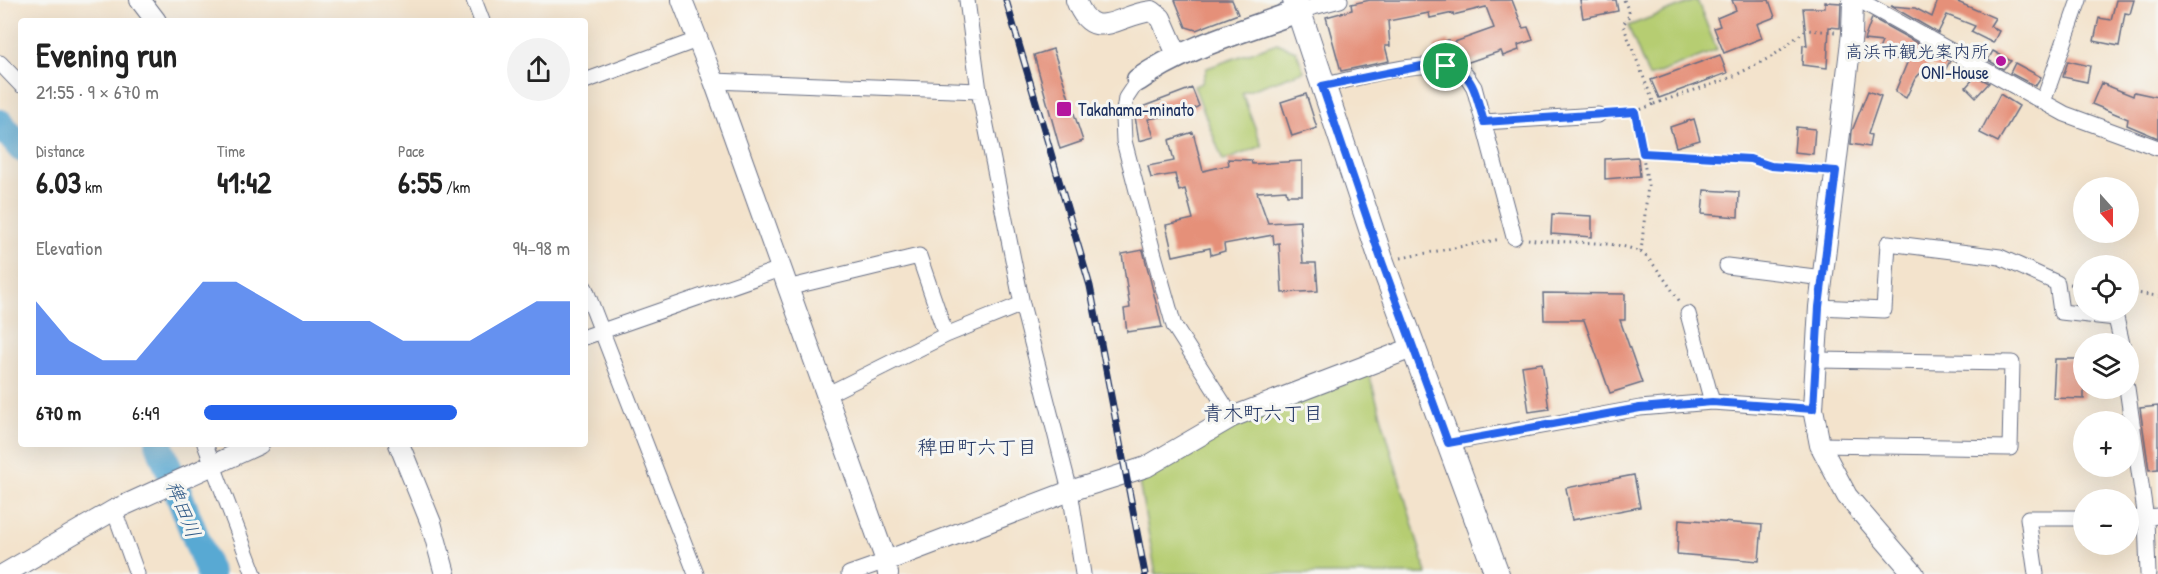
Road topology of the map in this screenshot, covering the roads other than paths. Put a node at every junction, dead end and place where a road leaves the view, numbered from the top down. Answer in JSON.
{"nodes":[{"id":1,"x":140,"y":0,"type":"edge"},
{"id":2,"x":474,"y":0,"type":"edge"},
{"id":3,"x":682,"y":0,"type":"edge"},
{"id":4,"x":967,"y":0,"type":"edge"},
{"id":5,"x":1076,"y":0,"type":"edge"},
{"id":6,"x":1341,"y":0,"type":"edge"},
{"id":7,"x":1853,"y":0,"type":"edge"},
{"id":8,"x":1859,"y":0,"type":"edge"},
{"id":9,"x":2079,"y":0,"type":"edge"},
{"id":10,"x":1297,"y":5,"type":"edge"},
{"id":11,"x":154,"y":18,"type":"edge"},
{"id":12,"x":481,"y":18,"type":"edge"},
{"id":13,"x":697,"y":40,"type":"junction"},
{"id":14,"x":1178,"y":57,"type":"junction"},
{"id":15,"x":0,"y":63,"type":"edge"},
{"id":16,"x":588,"y":80,"type":"edge"},
{"id":17,"x":1138,"y":80,"type":"joint"},
{"id":18,"x":714,"y":81,"type":"junction"},
{"id":19,"x":18,"y":82,"type":"edge"},
{"id":20,"x":1322,"y":86,"type":"junction"},
{"id":21,"x":979,"y":91,"type":"junction"},
{"id":22,"x":2043,"y":102,"type":"junction"},
{"id":23,"x":1598,"y":115,"type":"road end"},
{"id":24,"x":1484,"y":122,"type":"junction"},
{"id":25,"x":2158,"y":148,"type":"edge"},
{"id":26,"x":1514,"y":237,"type":"road end"},
{"id":27,"x":1727,"y":266,"type":"dead end"},
{"id":28,"x":780,"y":269,"type":"junction"},
{"id":29,"x":1824,"y":278,"type":"junction"},
{"id":30,"x":787,"y":288,"type":"junction"},
{"id":31,"x":588,"y":296,"type":"edge"},
{"id":32,"x":1022,"y":304,"type":"junction"},
{"id":33,"x":1819,"y":307,"type":"junction"},
{"id":34,"x":1688,"y":314,"type":"road end"},
{"id":35,"x":602,"y":333,"type":"junction"},
{"id":36,"x":2119,"y":333,"type":"edge"},
{"id":37,"x":946,"y":335,"type":"junction"},
{"id":38,"x":588,"y":337,"type":"edge"},
{"id":39,"x":1412,"y":348,"type":"junction"},
{"id":40,"x":1816,"y":360,"type":"junction"},
{"id":41,"x":826,"y":395,"type":"junction"},
{"id":42,"x":2129,"y":399,"type":"edge"},
{"id":43,"x":1712,"y":402,"type":"junction"},
{"id":44,"x":1813,"y":409,"type":"junction"},
{"id":45,"x":1232,"y":417,"type":"junction"},
{"id":46,"x":1448,"y":443,"type":"junction"},
{"id":47,"x":1820,"y":445,"type":"junction"},
{"id":48,"x":206,"y":447,"type":"edge"},
{"id":49,"x":252,"y":447,"type":"edge"},
{"id":50,"x":400,"y":447,"type":"edge"},
{"id":51,"x":213,"y":465,"type":"junction"},
{"id":52,"x":1070,"y":491,"type":"junction"},
{"id":53,"x":114,"y":510,"type":"junction"},
{"id":54,"x":2073,"y":518,"type":"edge"},
{"id":55,"x":2152,"y":518,"type":"edge"},
{"id":56,"x":887,"y":567,"type":"edge"},
{"id":57,"x":4,"y":574,"type":"edge"},
{"id":58,"x":137,"y":574,"type":"edge"},
{"id":59,"x":254,"y":574,"type":"edge"},
{"id":60,"x":445,"y":574,"type":"edge"},
{"id":61,"x":696,"y":574,"type":"edge"},
{"id":62,"x":849,"y":574,"type":"edge"},
{"id":63,"x":1083,"y":574,"type":"edge"},
{"id":64,"x":1497,"y":574,"type":"edge"},
{"id":65,"x":1914,"y":574,"type":"edge"},
{"id":66,"x":2036,"y":574,"type":"edge"},
{"id":67,"x":2148,"y":574,"type":"edge"}],
"edges":[{"from":1,"to":11,"type":"street"},
{"from":2,"to":12,"type":"street"},
{"from":3,"to":13,"type":"street"},
{"from":4,"to":21,"type":"street"},
{"from":5,"to":14,"type":"street"},
{"from":6,"to":10,"type":"street"},
{"from":7,"to":29,"type":"street"},
{"from":8,"to":22,"type":"street"},
{"from":9,"to":22,"type":"street"},
{"from":10,"to":14,"type":"main road"},
{"from":10,"to":20,"type":"main road"},
{"from":13,"to":16,"type":"street"},
{"from":13,"to":18,"type":"street"},
{"from":14,"to":17,"type":"main road"},
{"from":15,"to":19,"type":"street"},
{"from":17,"to":45,"type":"street"},
{"from":18,"to":21,"type":"street"},
{"from":18,"to":28,"type":"street"},
{"from":20,"to":24,"type":"street"},
{"from":20,"to":39,"type":"main road"},
{"from":21,"to":32,"type":"street"},
{"from":22,"to":25,"type":"street"},
{"from":23,"to":24,"type":"street"},
{"from":24,"to":26,"type":"street"},
{"from":27,"to":29,"type":"street"},
{"from":28,"to":30,"type":"street"},
{"from":28,"to":35,"type":"street"},
{"from":29,"to":33,"type":"street"},
{"from":30,"to":37,"type":"street"},
{"from":30,"to":41,"type":"street"},
{"from":31,"to":35,"type":"street"},
{"from":32,"to":37,"type":"street"},
{"from":32,"to":52,"type":"street"},
{"from":33,"to":36,"type":"street"},
{"from":33,"to":40,"type":"street"},
{"from":34,"to":43,"type":"street"},
{"from":35,"to":38,"type":"street"},
{"from":35,"to":61,"type":"street"},
{"from":37,"to":41,"type":"street"},
{"from":39,"to":45,"type":"street"},
{"from":39,"to":46,"type":"main road"},
{"from":40,"to":44,"type":"street"},
{"from":40,"to":47,"type":"street"},
{"from":41,"to":56,"type":"street"},
{"from":42,"to":55,"type":"street"},
{"from":43,"to":44,"type":"street"},
{"from":43,"to":46,"type":"street"},
{"from":44,"to":47,"type":"street"},
{"from":45,"to":52,"type":"street"},
{"from":46,"to":64,"type":"main road"},
{"from":47,"to":65,"type":"street"},
{"from":48,"to":51,"type":"street"},
{"from":49,"to":51,"type":"street"},
{"from":50,"to":60,"type":"street"},
{"from":51,"to":53,"type":"street"},
{"from":51,"to":59,"type":"street"},
{"from":52,"to":56,"type":"street"},
{"from":52,"to":63,"type":"street"},
{"from":53,"to":57,"type":"street"},
{"from":53,"to":58,"type":"street"},
{"from":54,"to":66,"type":"street"},
{"from":55,"to":67,"type":"street"},
{"from":56,"to":62,"type":"street"}]}
